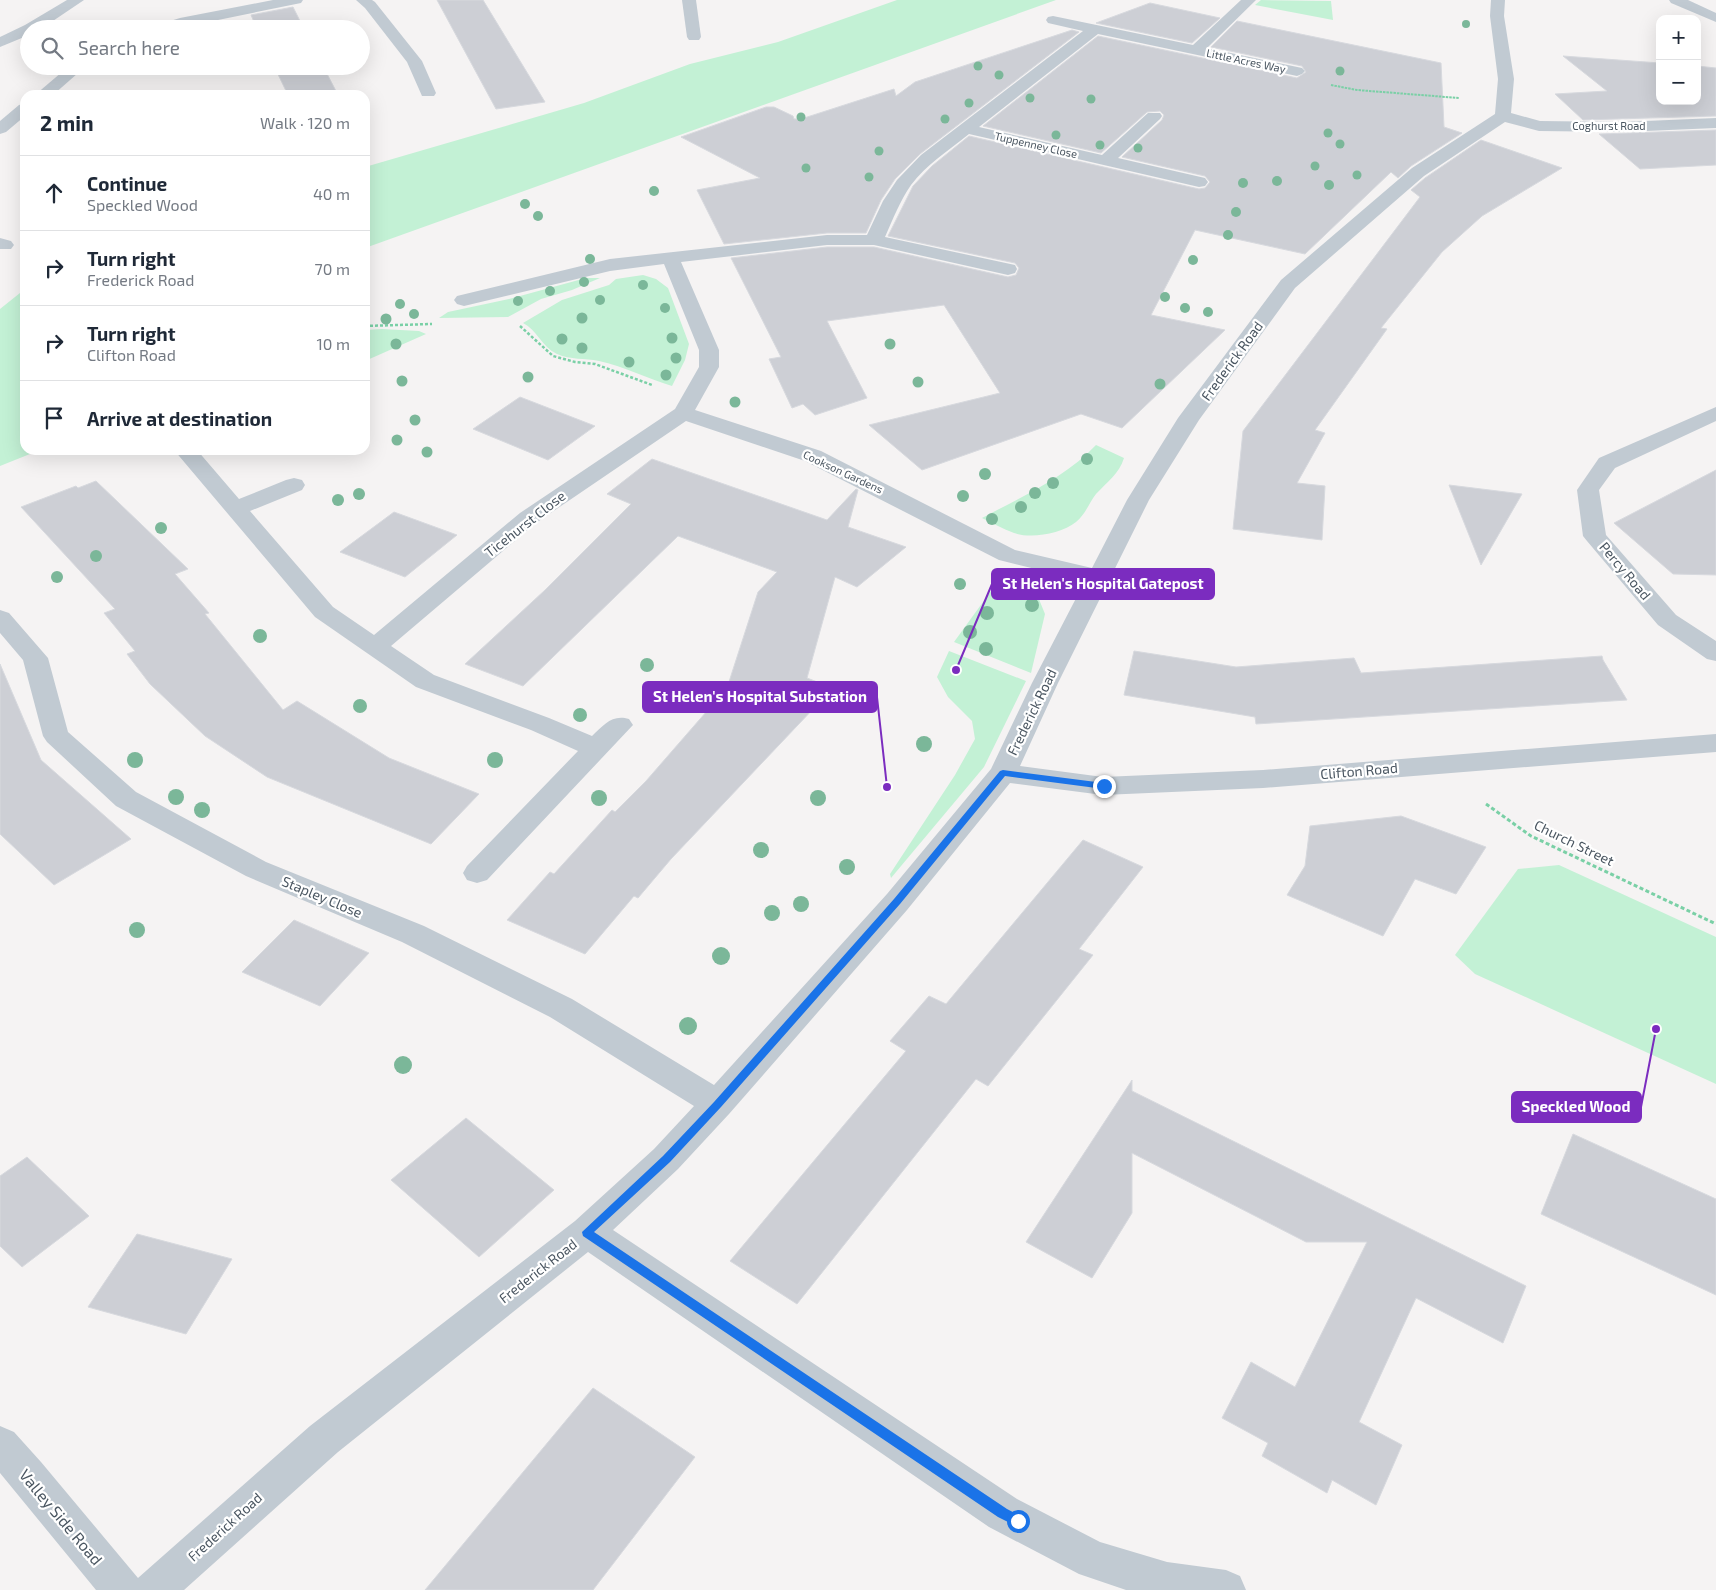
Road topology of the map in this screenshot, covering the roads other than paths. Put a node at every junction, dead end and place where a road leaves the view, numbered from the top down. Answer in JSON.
{"nodes":[{"id":1,"x":77,"y":0,"type":"edge"},
{"id":2,"x":296,"y":0,"type":"edge"},
{"id":3,"x":363,"y":0,"type":"edge"},
{"id":4,"x":690,"y":0,"type":"edge"},
{"id":5,"x":1249,"y":0,"type":"edge"},
{"id":6,"x":1498,"y":0,"type":"edge"},
{"id":7,"x":1676,"y":0,"type":"edge"},
{"id":8,"x":1716,"y":18,"type":"edge"},
{"id":9,"x":44,"y":20,"type":"edge"},
{"id":10,"x":196,"y":20,"type":"edge"},
{"id":11,"x":1053,"y":20,"type":"dead end"},
{"id":12,"x":1095,"y":29,"type":"junction"},
{"id":13,"x":20,"y":34,"type":"edge"},
{"id":14,"x":694,"y":38,"type":"dead end"},
{"id":15,"x":5,"y":41,"type":"edge"},
{"id":16,"x":20,"y":42,"type":"edge"},
{"id":17,"x":1196,"y":50,"type":"junction"},
{"id":18,"x":1297,"y":71,"type":"road end"},
{"id":19,"x":68,"y":75,"type":"edge"},
{"id":20,"x":49,"y":90,"type":"edge"},
{"id":21,"x":428,"y":93,"type":"dead end"},
{"id":22,"x":1504,"y":109,"type":"junction"},
{"id":23,"x":20,"y":112,"type":"edge"},
{"id":24,"x":1154,"y":116,"type":"dead end"},
{"id":25,"x":1716,"y":123,"type":"edge"},
{"id":26,"x":0,"y":129,"type":"edge"},
{"id":27,"x":967,"y":129,"type":"junction"},
{"id":28,"x":1105,"y":161,"type":"junction"},
{"id":29,"x":1199,"y":182,"type":"dead end"},
{"id":30,"x":874,"y":240,"type":"junction"},
{"id":31,"x":670,"y":258,"type":"junction"},
{"id":32,"x":1008,"y":269,"type":"dead end"},
{"id":33,"x":464,"y":300,"type":"dead end"},
{"id":34,"x":687,"y":405,"type":"junction"},
{"id":35,"x":1716,"y":413,"type":"edge"},
{"id":36,"x":189,"y":455,"type":"edge"},
{"id":37,"x":294,"y":485,"type":"dead end"},
{"id":38,"x":236,"y":509,"type":"junction"},
{"id":39,"x":1100,"y":577,"type":"junction"},
{"id":40,"x":0,"y":618,"type":"edge"},
{"id":41,"x":375,"y":647,"type":"junction"},
{"id":42,"x":1716,"y":653,"type":"edge"},
{"id":43,"x":620,"y":725,"type":"dead end"},
{"id":44,"x":1716,"y":743,"type":"edge"},
{"id":45,"x":596,"y":748,"type":"junction"},
{"id":46,"x":1003,"y":773,"type":"junction"},
{"id":47,"x":477,"y":873,"type":"dead end"},
{"id":48,"x":717,"y":1104,"type":"junction"},
{"id":49,"x":587,"y":1232,"type":"junction"},
{"id":50,"x":0,"y":1445,"type":"edge"},
{"id":51,"x":122,"y":1590,"type":"edge"},
{"id":52,"x":153,"y":1590,"type":"edge"},
{"id":53,"x":1226,"y":1590,"type":"edge"}],
"edges":[{"from":1,"to":9,"type":"street"},
{"from":2,"to":10,"type":"street"},
{"from":3,"to":21,"type":"street"},
{"from":4,"to":14,"type":"street"},
{"from":5,"to":17,"type":"street","name":"Little Acres Way"},
{"from":6,"to":22,"type":"street"},
{"from":7,"to":8,"type":"street"},
{"from":11,"to":12,"type":"street","name":"Little Acres Way"},
{"from":12,"to":17,"type":"street","name":"Little Acres Way"},
{"from":12,"to":27,"type":"street","name":"Tuppenney Close"},
{"from":13,"to":15,"type":"street"},
{"from":15,"to":16,"type":"street"},
{"from":17,"to":18,"type":"street","name":"Little Acres Way"},
{"from":19,"to":20,"type":"street"},
{"from":22,"to":25,"type":"street","name":"Coghurst Road"},
{"from":22,"to":39,"type":"street","name":"Frederick Road"},
{"from":23,"to":26,"type":"street"},
{"from":24,"to":28,"type":"street"},
{"from":27,"to":28,"type":"street","name":"Tuppenney Close"},
{"from":27,"to":30,"type":"street","name":"Tuppenney Close"},
{"from":28,"to":29,"type":"street","name":"Tuppenney Close"},
{"from":30,"to":31,"type":"street"},
{"from":30,"to":32,"type":"street"},
{"from":31,"to":33,"type":"street"},
{"from":31,"to":34,"type":"street"},
{"from":34,"to":39,"type":"street","name":"Cookson Gardens"},
{"from":34,"to":41,"type":"street","name":"Ticehurst Close"},
{"from":35,"to":42,"type":"street","name":"Percy Road"},
{"from":36,"to":38,"type":"street"},
{"from":37,"to":38,"type":"street"},
{"from":38,"to":41,"type":"street"},
{"from":39,"to":46,"type":"street","name":"Frederick Road"},
{"from":40,"to":48,"type":"street","name":"Stapley Close"},
{"from":41,"to":45,"type":"street"},
{"from":43,"to":45,"type":"street"},
{"from":44,"to":46,"type":"street","name":"Clifton Road"},
{"from":45,"to":47,"type":"street"},
{"from":46,"to":48,"type":"street","name":"Frederick Road"},
{"from":48,"to":49,"type":"street","name":"Frederick Road"},
{"from":49,"to":52,"type":"street","name":"Frederick Road"},
{"from":49,"to":53,"type":"street"},
{"from":50,"to":51,"type":"street","name":"Valley Side Road"}]}
